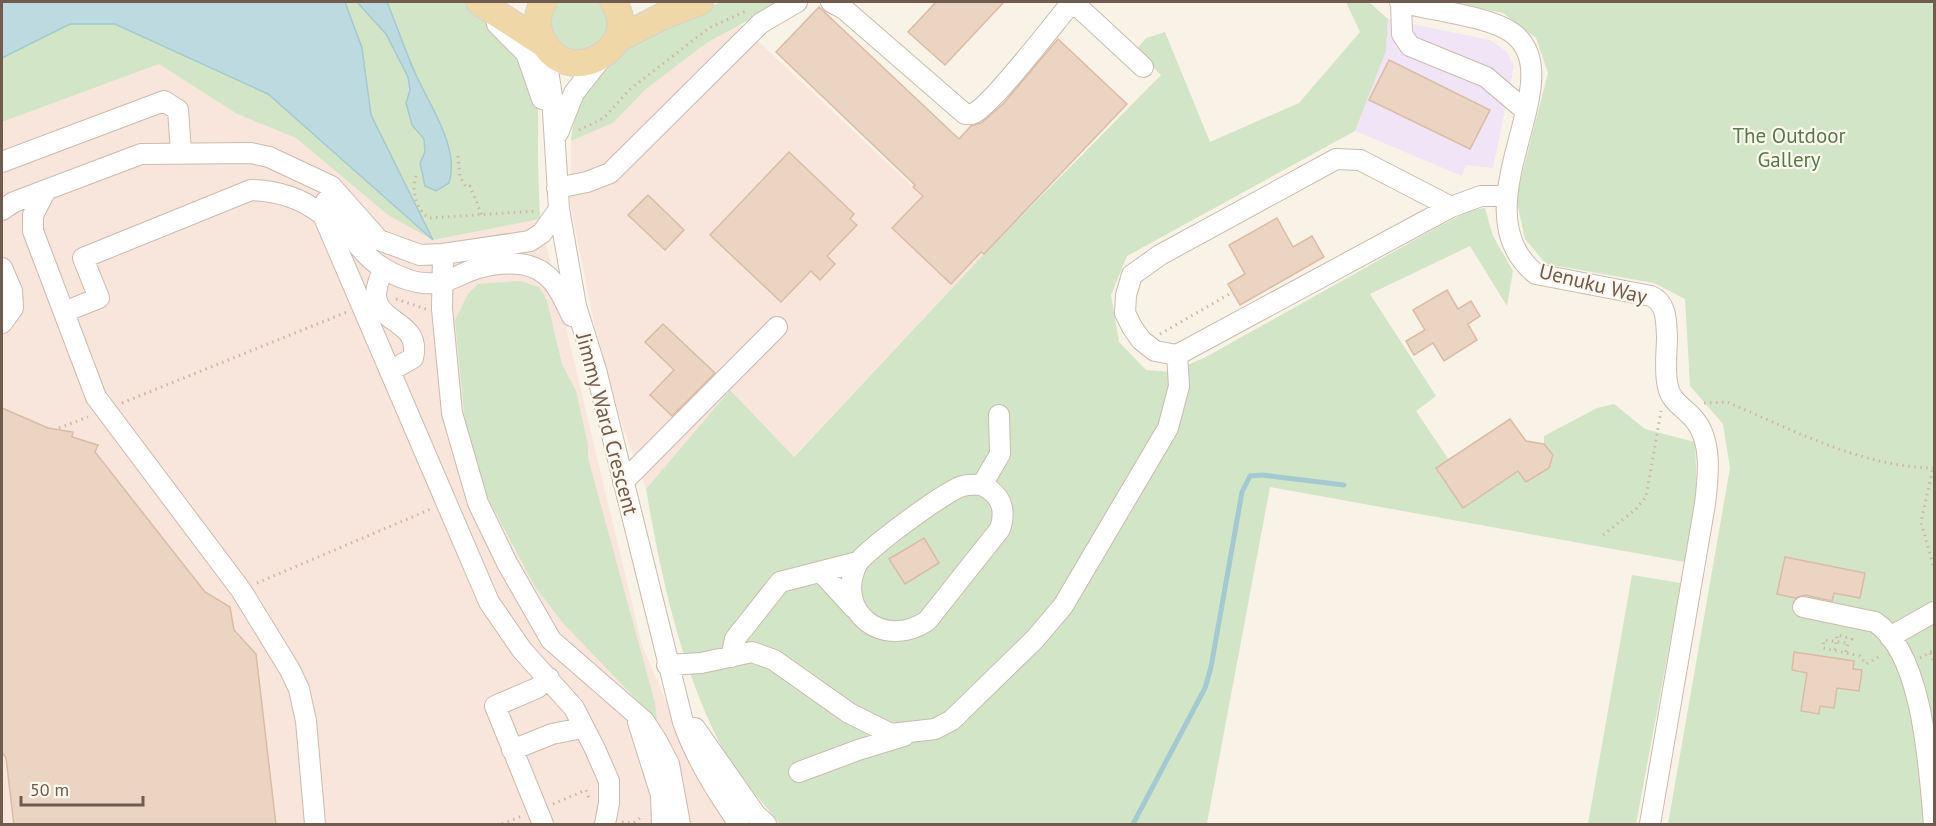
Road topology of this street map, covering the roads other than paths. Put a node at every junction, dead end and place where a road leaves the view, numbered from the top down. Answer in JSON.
{"nodes":[{"id":1,"x":470,"y":2,"type":"edge"},
{"id":2,"x":479,"y":2,"type":"edge"},
{"id":3,"x":544,"y":2,"type":"edge"},
{"id":4,"x":613,"y":2,"type":"edge"},
{"id":5,"x":700,"y":2,"type":"edge"},
{"id":6,"x":797,"y":2,"type":"edge"},
{"id":7,"x":831,"y":2,"type":"edge"},
{"id":8,"x":1072,"y":2,"type":"edge"},
{"id":9,"x":1401,"y":2,"type":"edge"},
{"id":10,"x":544,"y":45,"type":"junction"},
{"id":11,"x":609,"y":48,"type":"junction"},
{"id":12,"x":1143,"y":67,"type":"dead end"},
{"id":13,"x":1526,"y":111,"type":"junction"},
{"id":14,"x":565,"y":141,"type":"junction"},
{"id":15,"x":181,"y":152,"type":"junction"},
{"id":16,"x":2,"y":162,"type":"edge"},
{"id":17,"x":305,"y":175,"type":"junction"},
{"id":18,"x":557,"y":188,"type":"junction"},
{"id":19,"x":46,"y":190,"type":"junction"},
{"id":20,"x":1506,"y":196,"type":"junction"},
{"id":21,"x":1451,"y":207,"type":"junction"},
{"id":22,"x":559,"y":209,"type":"junction"},
{"id":23,"x":2,"y":210,"type":"edge"},
{"id":24,"x":443,"y":254,"type":"junction"},
{"id":25,"x":2,"y":268,"type":"edge"},
{"id":26,"x":384,"y":269,"type":"junction"},
{"id":27,"x":444,"y":282,"type":"junction"},
{"id":28,"x":370,"y":303,"type":"junction"},
{"id":29,"x":64,"y":312,"type":"junction"},
{"id":30,"x":2,"y":323,"type":"edge"},
{"id":31,"x":777,"y":327,"type":"dead end"},
{"id":32,"x":587,"y":342,"type":"junction"},
{"id":33,"x":1177,"y":355,"type":"junction"},
{"id":34,"x":390,"y":371,"type":"junction"},
{"id":35,"x":999,"y":415,"type":"dead end"},
{"id":36,"x":623,"y":482,"type":"junction"},
{"id":37,"x":982,"y":484,"type":"junction"},
{"id":38,"x":858,"y":562,"type":"junction"},
{"id":39,"x":821,"y":572,"type":"junction"},
{"id":40,"x":1803,"y":607,"type":"dead end"},
{"id":41,"x":854,"y":608,"type":"junction"},
{"id":42,"x":1935,"y":612,"type":"edge"},
{"id":43,"x":1893,"y":642,"type":"junction"},
{"id":44,"x":731,"y":657,"type":"junction"},
{"id":45,"x":667,"y":665,"type":"junction"},
{"id":46,"x":549,"y":678,"type":"junction"},
{"id":47,"x":680,"y":703,"type":"junction"},
{"id":48,"x":574,"y":708,"type":"junction"},
{"id":49,"x":636,"y":714,"type":"junction"},
{"id":50,"x":582,"y":728,"type":"junction"},
{"id":51,"x":913,"y":734,"type":"junction"},
{"id":52,"x":512,"y":750,"type":"junction"},
{"id":53,"x":799,"y":772,"type":"dead end"},
{"id":54,"x":315,"y":825,"type":"edge"},
{"id":55,"x":543,"y":825,"type":"edge"},
{"id":56,"x":605,"y":825,"type":"edge"},
{"id":57,"x":617,"y":825,"type":"edge"},
{"id":58,"x":662,"y":825,"type":"edge"},
{"id":59,"x":680,"y":825,"type":"edge"},
{"id":60,"x":740,"y":825,"type":"edge"},
{"id":61,"x":766,"y":825,"type":"edge"},
{"id":62,"x":1650,"y":825,"type":"edge"},
{"id":63,"x":1934,"y":825,"type":"edge"}],
"edges":[{"from":1,"to":14,"type":"street"},
{"from":2,"to":10,"type":"main road"},
{"from":3,"to":10,"type":"main road"},
{"from":4,"to":11,"type":"main road"},
{"from":5,"to":11,"type":"main road"},
{"from":6,"to":18,"type":"street"},
{"from":7,"to":8,"type":"street"},
{"from":8,"to":12,"type":"street"},
{"from":9,"to":13,"type":"street"},
{"from":9,"to":13,"type":"street","name":"Uenuku Way"},
{"from":10,"to":11,"type":"main road"},
{"from":10,"to":14,"type":"street","name":"Jimmy Ward Crescent"},
{"from":11,"to":14,"type":"street","name":"Jimmy Ward Crescent"},
{"from":13,"to":20,"type":"street","name":"Uenuku Way"},
{"from":14,"to":18,"type":"street","name":"Jimmy Ward Crescent"},
{"from":15,"to":16,"type":"street"},
{"from":15,"to":17,"type":"street"},
{"from":15,"to":19,"type":"street"},
{"from":17,"to":24,"type":"street"},
{"from":17,"to":26,"type":"street"},
{"from":18,"to":22,"type":"street","name":"Jimmy Ward Crescent"},
{"from":19,"to":23,"type":"street"},
{"from":19,"to":29,"type":"street"},
{"from":20,"to":21,"type":"street"},
{"from":20,"to":62,"type":"street","name":"Uenuku Way"},
{"from":21,"to":33,"type":"street"},
{"from":21,"to":33,"type":"street"},
{"from":22,"to":24,"type":"street"},
{"from":22,"to":32,"type":"street","name":"Jimmy Ward Crescent"},
{"from":24,"to":27,"type":"street"},
{"from":25,"to":30,"type":"street"},
{"from":26,"to":27,"type":"street"},
{"from":26,"to":28,"type":"street"},
{"from":27,"to":32,"type":"street"},
{"from":27,"to":49,"type":"street"},
{"from":28,"to":29,"type":"street"},
{"from":28,"to":34,"type":"street"},
{"from":28,"to":34,"type":"street"},
{"from":29,"to":54,"type":"street"},
{"from":31,"to":36,"type":"street"},
{"from":32,"to":36,"type":"street","name":"Jimmy Ward Crescent"},
{"from":33,"to":51,"type":"street"},
{"from":34,"to":46,"type":"street"},
{"from":35,"to":37,"type":"street"},
{"from":36,"to":45,"type":"street","name":"Jimmy Ward Crescent"},
{"from":37,"to":38,"type":"street"},
{"from":37,"to":41,"type":"street"},
{"from":38,"to":39,"type":"street"},
{"from":38,"to":41,"type":"street"},
{"from":39,"to":41,"type":"street"},
{"from":39,"to":44,"type":"street"},
{"from":40,"to":43,"type":"street"},
{"from":42,"to":43,"type":"street"},
{"from":43,"to":63,"type":"street"},
{"from":44,"to":45,"type":"street"},
{"from":44,"to":51,"type":"street"},
{"from":45,"to":47,"type":"street","name":"Jimmy Ward Crescent"},
{"from":46,"to":48,"type":"street"},
{"from":46,"to":52,"type":"street"},
{"from":47,"to":60,"type":"street","name":"Jimmy Ward Crescent"},
{"from":47,"to":61,"type":"street","name":"Jimmy Ward Crescent"},
{"from":48,"to":50,"type":"street"},
{"from":48,"to":57,"type":"street"},
{"from":49,"to":58,"type":"street"},
{"from":49,"to":59,"type":"street"},
{"from":50,"to":52,"type":"street"},
{"from":50,"to":56,"type":"street"},
{"from":51,"to":53,"type":"street"},
{"from":52,"to":55,"type":"street"}]}
